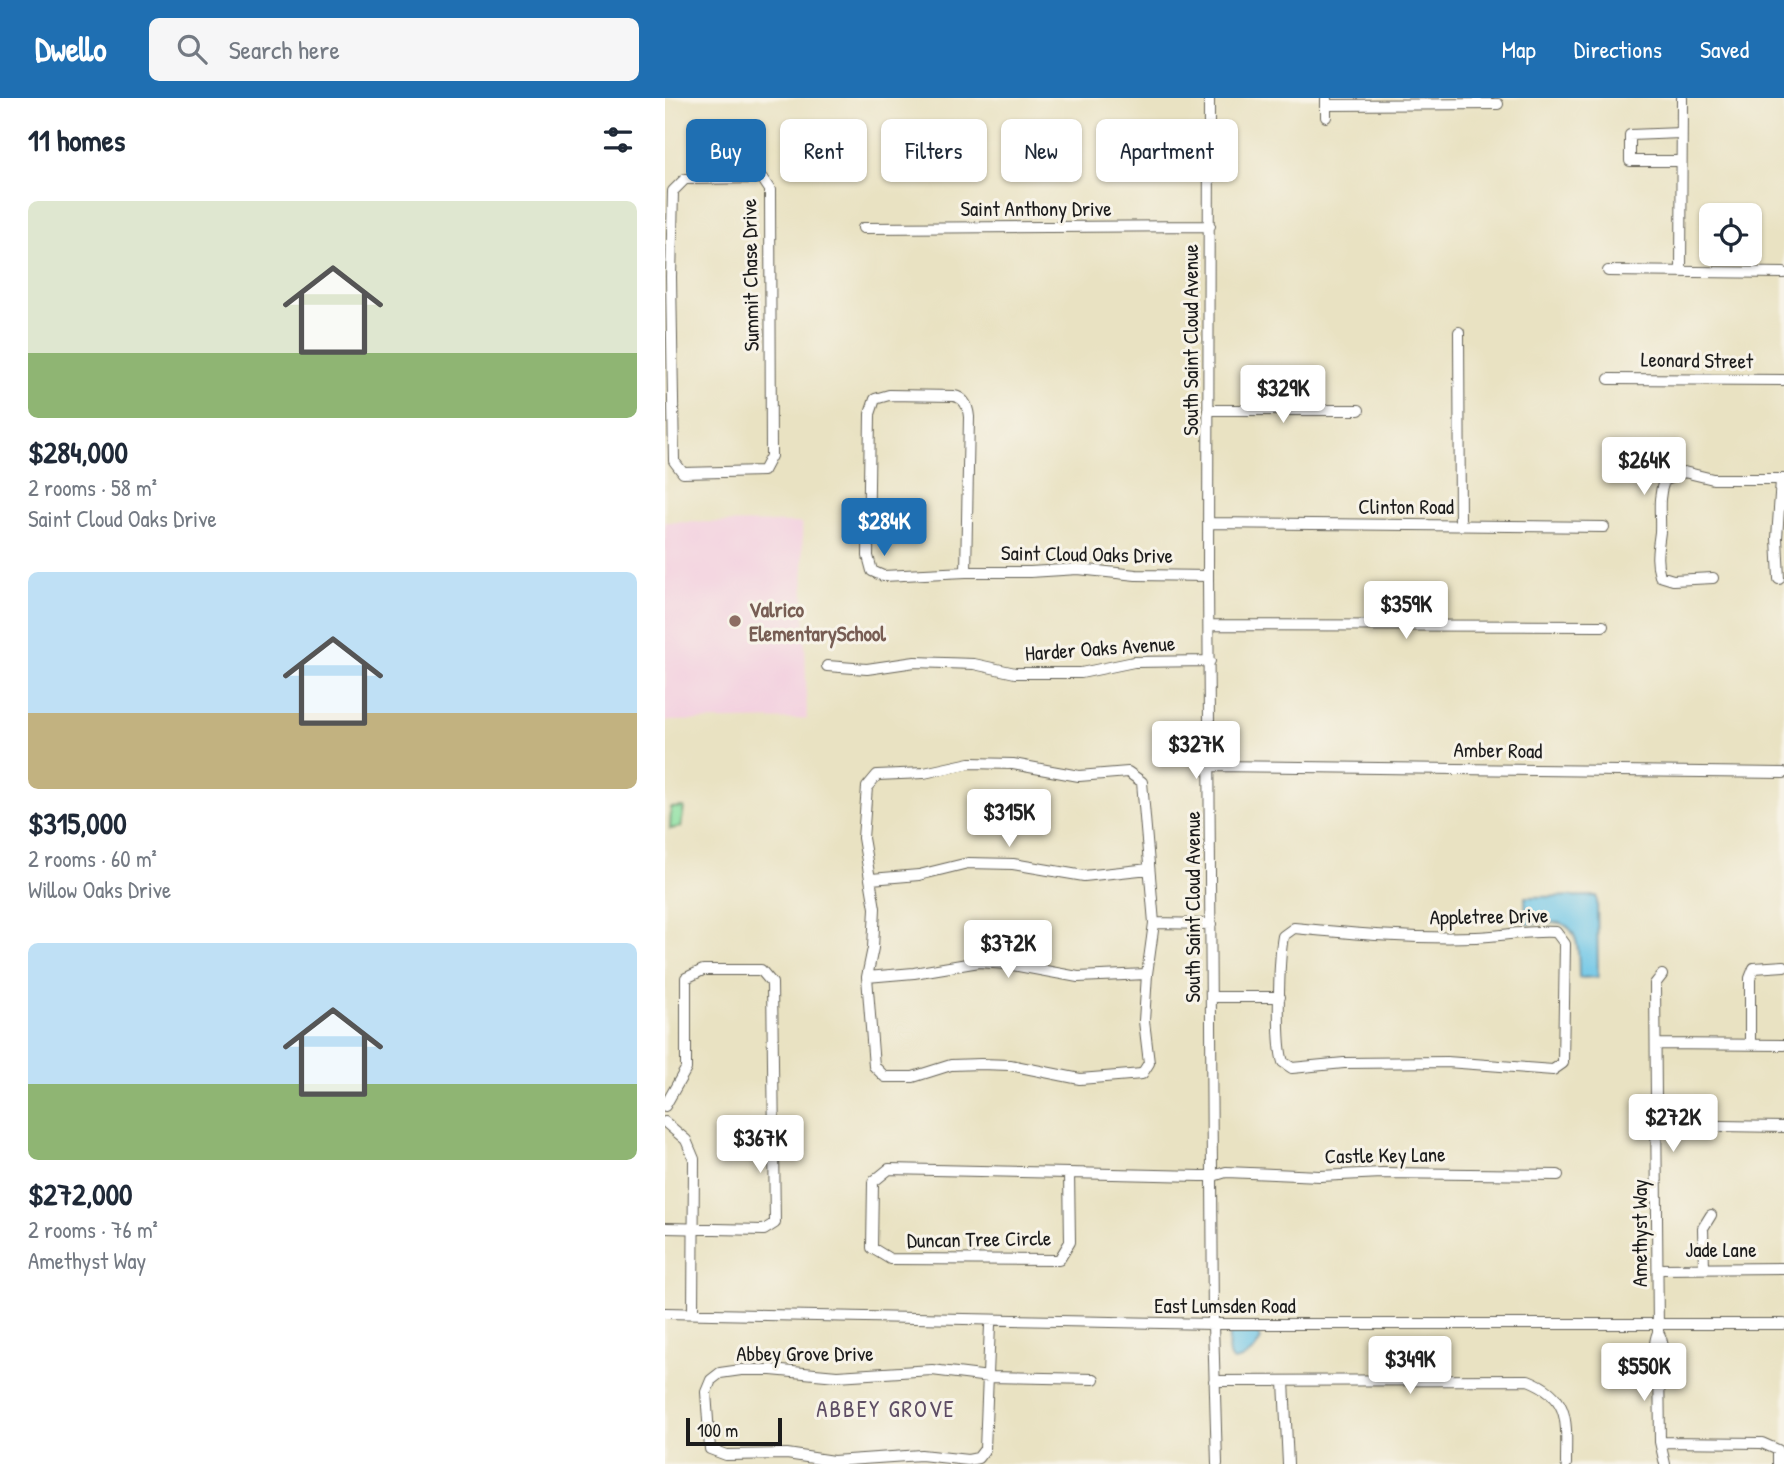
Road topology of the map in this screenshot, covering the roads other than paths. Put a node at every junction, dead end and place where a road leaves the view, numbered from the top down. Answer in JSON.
{"nodes":[{"id":1,"x":1209,"y":98,"type":"edge"},
{"id":2,"x":1682,"y":98,"type":"edge"},
{"id":3,"x":1326,"y":101,"type":"edge"},
{"id":4,"x":1480,"y":101,"type":"edge"},
{"id":5,"x":1498,"y":104,"type":"dead end"},
{"id":6,"x":1326,"y":117,"type":"dead end"},
{"id":7,"x":1681,"y":133,"type":"junction"},
{"id":8,"x":1681,"y":161,"type":"junction"},
{"id":9,"x":1210,"y":226,"type":"junction"},
{"id":10,"x":863,"y":228,"type":"dead end"},
{"id":11,"x":1608,"y":271,"type":"dead end"},
{"id":12,"x":1681,"y":272,"type":"junction"},
{"id":13,"x":1784,"y":273,"type":"edge"},
{"id":14,"x":668,"y":277,"type":"edge"},
{"id":15,"x":1459,"y":332,"type":"dead end"},
{"id":16,"x":1609,"y":379,"type":"dead end"},
{"id":17,"x":1784,"y":380,"type":"edge"},
{"id":18,"x":1208,"y":410,"type":"junction"},
{"id":19,"x":1359,"y":410,"type":"dead end"},
{"id":20,"x":1783,"y":480,"type":"edge"},
{"id":21,"x":1208,"y":523,"type":"junction"},
{"id":22,"x":1460,"y":525,"type":"junction"},
{"id":23,"x":1604,"y":527,"type":"dead end"},
{"id":24,"x":966,"y":572,"type":"junction"},
{"id":25,"x":1208,"y":576,"type":"junction"},
{"id":26,"x":1713,"y":578,"type":"dead end"},
{"id":27,"x":1779,"y":579,"type":"dead end"},
{"id":28,"x":1209,"y":625,"type":"junction"},
{"id":29,"x":1603,"y":626,"type":"dead end"},
{"id":30,"x":1210,"y":661,"type":"junction"},
{"id":31,"x":827,"y":666,"type":"dead end"},
{"id":32,"x":1211,"y":766,"type":"junction"},
{"id":33,"x":1784,"y":773,"type":"edge"},
{"id":34,"x":1149,"y":869,"type":"junction"},
{"id":35,"x":871,"y":878,"type":"junction"},
{"id":36,"x":1154,"y":923,"type":"junction"},
{"id":37,"x":1211,"y":924,"type":"junction"},
{"id":38,"x":1784,"y":966,"type":"edge"},
{"id":39,"x":1147,"y":974,"type":"junction"},
{"id":40,"x":1662,"y":975,"type":"dead end"},
{"id":41,"x":867,"y":977,"type":"junction"},
{"id":42,"x":1212,"y":997,"type":"junction"},
{"id":43,"x":1280,"y":997,"type":"junction"},
{"id":44,"x":1656,"y":1044,"type":"junction"},
{"id":45,"x":1750,"y":1044,"type":"junction"},
{"id":46,"x":1784,"y":1045,"type":"edge"},
{"id":47,"x":665,"y":1106,"type":"edge"},
{"id":48,"x":665,"y":1122,"type":"edge"},
{"id":49,"x":1657,"y":1125,"type":"junction"},
{"id":50,"x":1784,"y":1127,"type":"edge"},
{"id":51,"x":1069,"y":1173,"type":"junction"},
{"id":52,"x":1558,"y":1175,"type":"dead end"},
{"id":53,"x":1213,"y":1176,"type":"junction"},
{"id":54,"x":1711,"y":1214,"type":"dead end"},
{"id":55,"x":665,"y":1228,"type":"edge"},
{"id":56,"x":694,"y":1229,"type":"junction"},
{"id":57,"x":1704,"y":1268,"type":"junction"},
{"id":58,"x":1784,"y":1268,"type":"edge"},
{"id":59,"x":1658,"y":1269,"type":"junction"},
{"id":60,"x":665,"y":1313,"type":"edge"},
{"id":61,"x":693,"y":1313,"type":"junction"},
{"id":62,"x":990,"y":1321,"type":"junction"},
{"id":63,"x":1213,"y":1324,"type":"junction"},
{"id":64,"x":1784,"y":1324,"type":"edge"},
{"id":65,"x":1658,"y":1328,"type":"junction"},
{"id":66,"x":989,"y":1377,"type":"junction"},
{"id":67,"x":1094,"y":1379,"type":"dead end"},
{"id":68,"x":1214,"y":1381,"type":"junction"},
{"id":69,"x":1284,"y":1381,"type":"junction"},
{"id":70,"x":1660,"y":1442,"type":"junction"},
{"id":71,"x":833,"y":1462,"type":"edge"},
{"id":72,"x":1217,"y":1464,"type":"edge"},
{"id":73,"x":1288,"y":1464,"type":"edge"},
{"id":74,"x":1566,"y":1464,"type":"edge"},
{"id":75,"x":1665,"y":1464,"type":"edge"},
{"id":76,"x":1778,"y":1464,"type":"edge"}],
"edges":[{"from":1,"to":9,"type":"street","name":"South Saint Cloud Avenue"},
{"from":2,"to":7,"type":"street"},
{"from":3,"to":4,"type":"street"},
{"from":3,"to":6,"type":"street"},
{"from":4,"to":5,"type":"street"},
{"from":7,"to":8,"type":"street"},
{"from":7,"to":8,"type":"street"},
{"from":8,"to":12,"type":"street"},
{"from":9,"to":10,"type":"street","name":"Saint Anthony Drive"},
{"from":9,"to":18,"type":"street","name":"South Saint Cloud Avenue"},
{"from":11,"to":12,"type":"street"},
{"from":12,"to":13,"type":"street"},
{"from":14,"to":14,"type":"street","name":"Summit Chase Drive"},
{"from":15,"to":22,"type":"street"},
{"from":16,"to":17,"type":"street","name":"Leonard Street"},
{"from":18,"to":19,"type":"street"},
{"from":18,"to":21,"type":"street","name":"South Saint Cloud Avenue"},
{"from":20,"to":26,"type":"street"},
{"from":20,"to":27,"type":"street"},
{"from":21,"to":22,"type":"street","name":"Clinton Road"},
{"from":21,"to":25,"type":"street","name":"South Saint Cloud Avenue"},
{"from":22,"to":23,"type":"street","name":"Clinton Road"},
{"from":24,"to":24,"type":"street","name":"Saint Cloud Oaks Drive"},
{"from":24,"to":25,"type":"street","name":"Saint Cloud Oaks Drive"},
{"from":25,"to":28,"type":"street","name":"South Saint Cloud Avenue"},
{"from":28,"to":29,"type":"street"},
{"from":28,"to":30,"type":"street","name":"South Saint Cloud Avenue"},
{"from":30,"to":31,"type":"street","name":"Harder Oaks Avenue"},
{"from":30,"to":32,"type":"street","name":"South Saint Cloud Avenue"},
{"from":32,"to":33,"type":"street","name":"Amber Road"},
{"from":32,"to":37,"type":"street","name":"South Saint Cloud Avenue"},
{"from":34,"to":35,"type":"street"},
{"from":34,"to":35,"type":"street"},
{"from":34,"to":36,"type":"street"},
{"from":35,"to":41,"type":"street"},
{"from":36,"to":37,"type":"street"},
{"from":36,"to":39,"type":"street"},
{"from":37,"to":42,"type":"street","name":"South Saint Cloud Avenue"},
{"from":38,"to":45,"type":"street"},
{"from":39,"to":41,"type":"street"},
{"from":39,"to":41,"type":"street"},
{"from":40,"to":44,"type":"street","name":"Amethyst Way"},
{"from":42,"to":43,"type":"street"},
{"from":42,"to":53,"type":"street","name":"South Saint Cloud Avenue"},
{"from":43,"to":43,"type":"street","name":"Appletree Drive"},
{"from":44,"to":45,"type":"street"},
{"from":44,"to":49,"type":"street","name":"Amethyst Way"},
{"from":45,"to":46,"type":"street"},
{"from":47,"to":56,"type":"street"},
{"from":48,"to":56,"type":"street"},
{"from":49,"to":50,"type":"street"},
{"from":49,"to":59,"type":"street","name":"Amethyst Way"},
{"from":51,"to":51,"type":"street","name":"Duncan Tree Circle"},
{"from":51,"to":53,"type":"street","name":"Duncan Tree Circle"},
{"from":52,"to":53,"type":"street","name":"Castle Key Lane"},
{"from":53,"to":63,"type":"street","name":"South Saint Cloud Avenue"},
{"from":54,"to":57,"type":"street"},
{"from":55,"to":56,"type":"street"},
{"from":56,"to":61,"type":"street"},
{"from":57,"to":58,"type":"street","name":"Jade Lane"},
{"from":57,"to":59,"type":"street","name":"Jade Lane"},
{"from":59,"to":65,"type":"street","name":"Amethyst Way"},
{"from":60,"to":61,"type":"street","name":"East Lumsden Road"},
{"from":61,"to":62,"type":"street","name":"East Lumsden Road"},
{"from":62,"to":63,"type":"street","name":"East Lumsden Road"},
{"from":62,"to":66,"type":"street","name":"Abbey Grove Drive"},
{"from":63,"to":65,"type":"street","name":"East Lumsden Road"},
{"from":63,"to":68,"type":"street","name":"South Saint Cloud Avenue"},
{"from":64,"to":65,"type":"street","name":"East Lumsden Road"},
{"from":65,"to":70,"type":"street","name":"Amethyst Way"},
{"from":66,"to":67,"type":"street","name":"Abbey Grove Drive"},
{"from":66,"to":71,"type":"street","name":"Abbey Grove Drive"},
{"from":66,"to":71,"type":"street","name":"Abbey Grove Drive"},
{"from":68,"to":69,"type":"street"},
{"from":68,"to":72,"type":"street","name":"South Saint Cloud Avenue"},
{"from":69,"to":73,"type":"street"},
{"from":69,"to":74,"type":"street"},
{"from":70,"to":75,"type":"street","name":"Amethyst Way"},
{"from":70,"to":76,"type":"street"}]}
